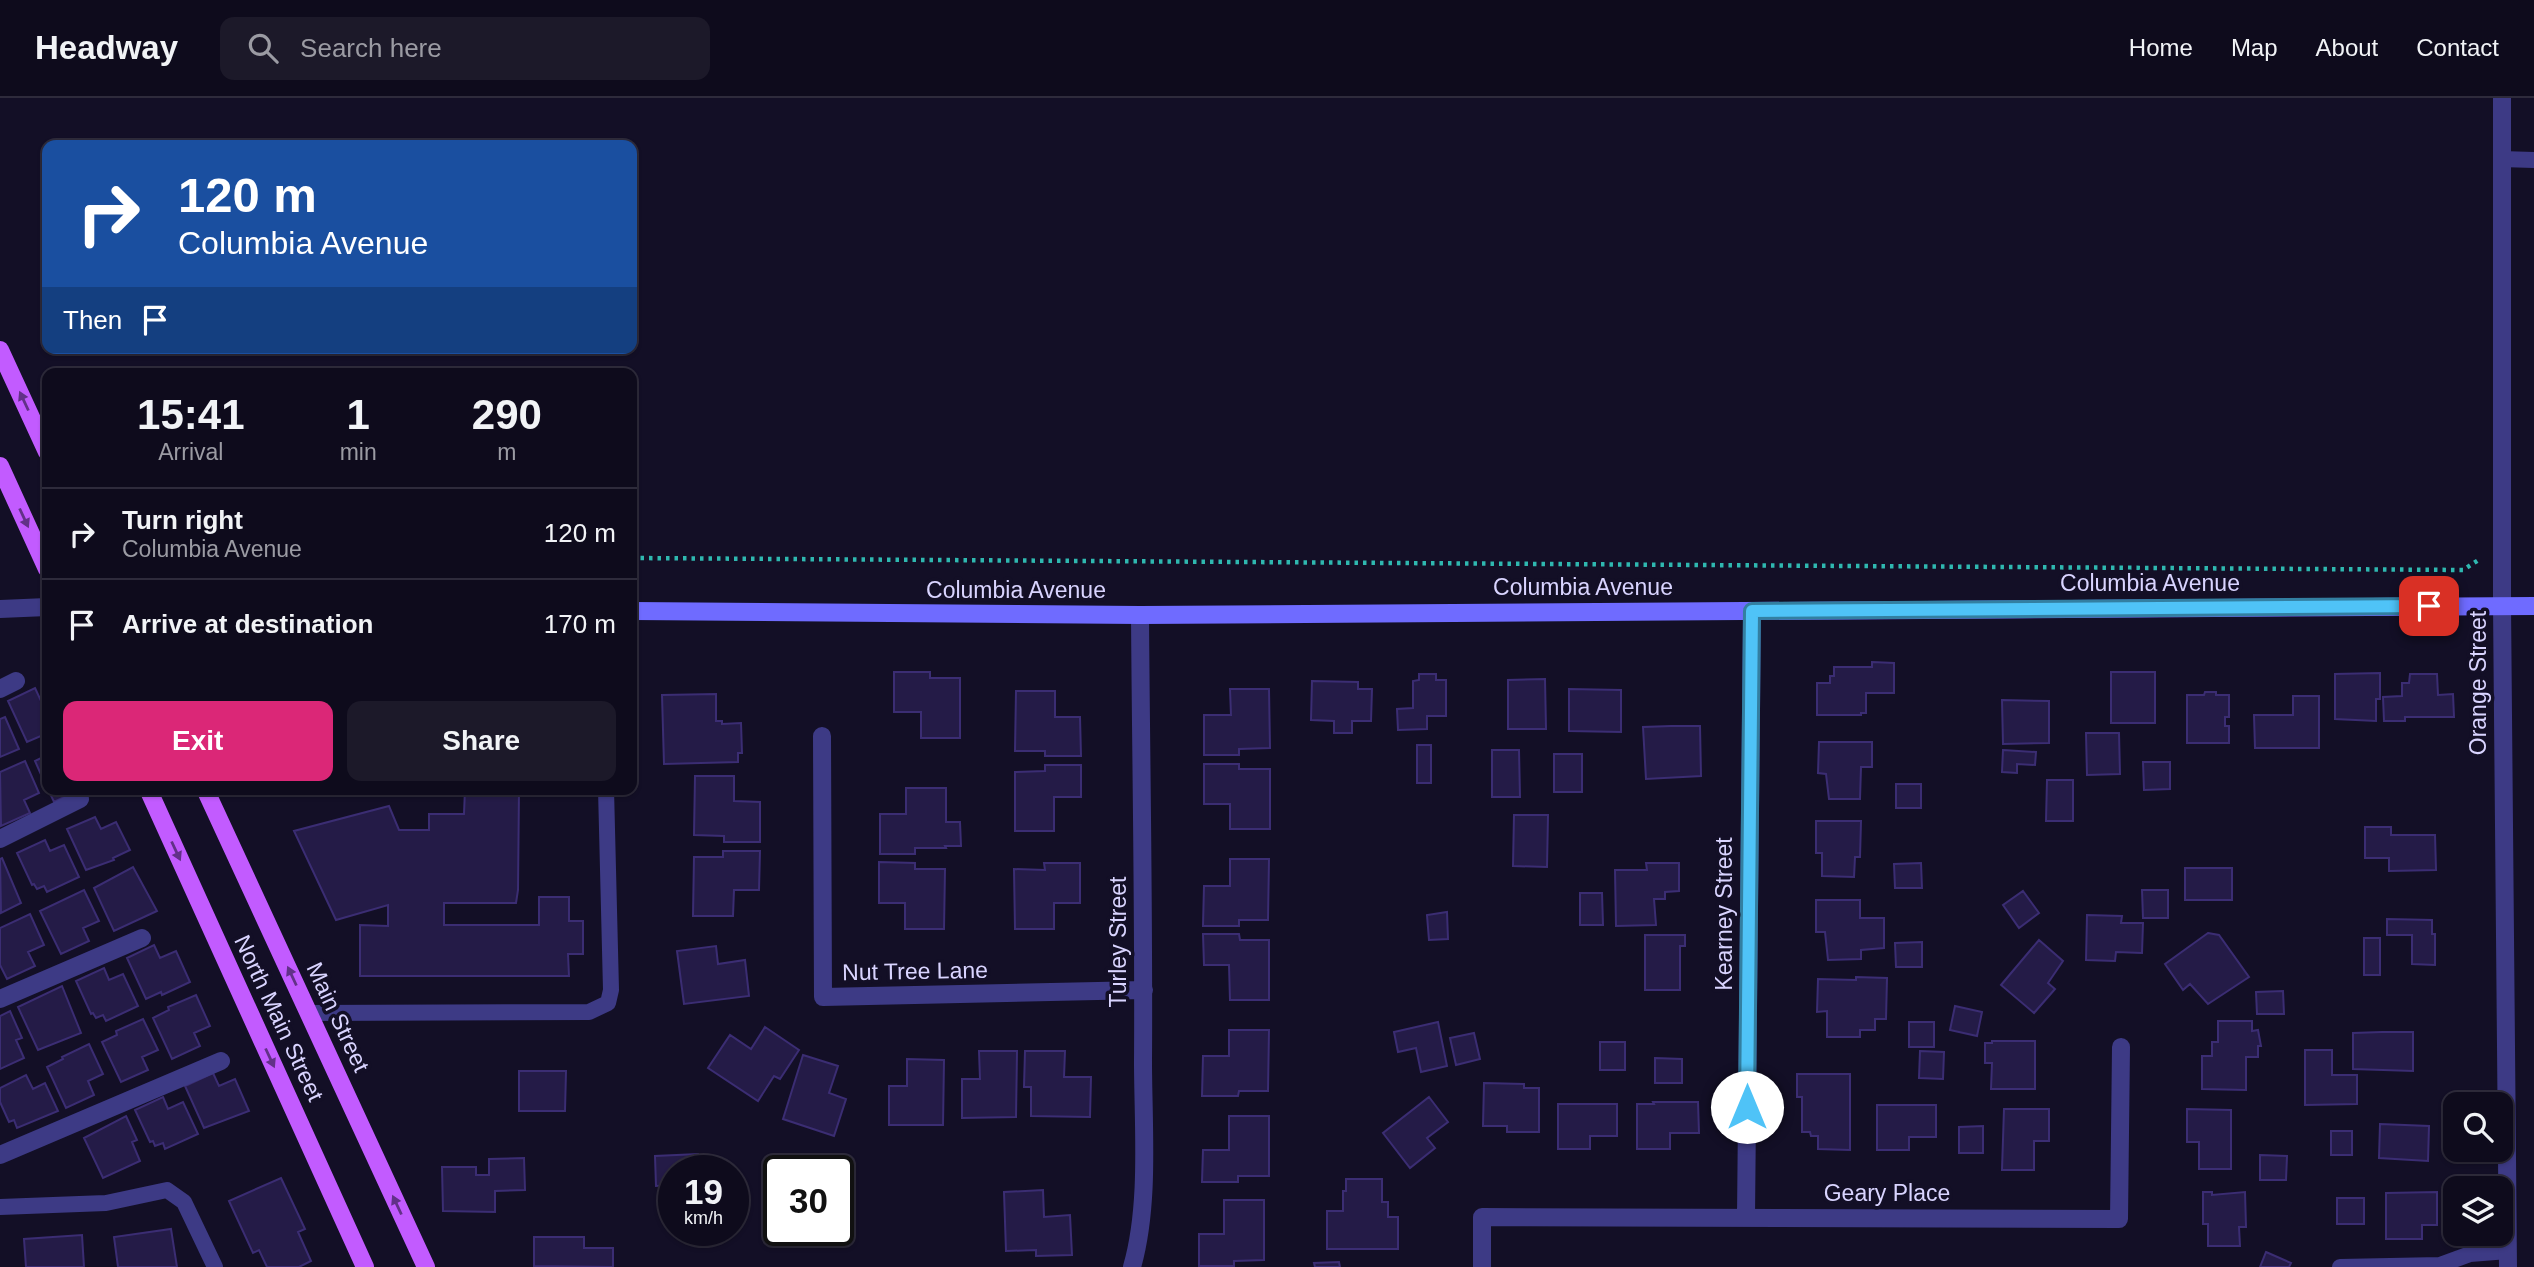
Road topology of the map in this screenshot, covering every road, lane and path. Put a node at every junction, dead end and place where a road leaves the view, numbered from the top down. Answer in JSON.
{"nodes":[{"id":1,"x":2502,"y":98,"type":"edge"},
{"id":2,"x":2501,"y":159,"type":"junction"},
{"id":3,"x":2534,"y":160,"type":"edge"},
{"id":4,"x":0,"y":350,"type":"edge"},
{"id":5,"x":42,"y":441,"type":"edge"},
{"id":6,"x":0,"y":466,"type":"edge"},
{"id":7,"x":2483,"y":553,"type":"dead end"},
{"id":8,"x":42,"y":558,"type":"edge"},
{"id":9,"x":637,"y":558,"type":"edge"},
{"id":10,"x":2502,"y":605,"type":"junction"},
{"id":11,"x":42,"y":607,"type":"edge"},
{"id":12,"x":2534,"y":607,"type":"edge"},
{"id":13,"x":0,"y":609,"type":"edge"},
{"id":14,"x":637,"y":611,"type":"edge"},
{"id":15,"x":1752,"y":611,"type":"junction"},
{"id":16,"x":1140,"y":615,"type":"junction"},
{"id":17,"x":822,"y":736,"type":"dead end"},
{"id":18,"x":151,"y":795,"type":"edge"},
{"id":19,"x":208,"y":795,"type":"edge"},
{"id":20,"x":606,"y":795,"type":"edge"},
{"id":21,"x":80,"y":799,"type":"dead end"},
{"id":22,"x":0,"y":839,"type":"edge"},
{"id":23,"x":142,"y":938,"type":"dead end"},
{"id":24,"x":1144,"y":990,"type":"junction"},
{"id":25,"x":0,"y":999,"type":"edge"},
{"id":26,"x":309,"y":1013,"type":"junction"},
{"id":27,"x":2121,"y":1047,"type":"dead end"},
{"id":28,"x":221,"y":1061,"type":"dead end"},
{"id":29,"x":0,"y":1155,"type":"edge"},
{"id":30,"x":0,"y":1207,"type":"edge"},
{"id":31,"x":1746,"y":1217,"type":"junction"},
{"id":32,"x":2508,"y":1259,"type":"edge"},
{"id":33,"x":215,"y":1267,"type":"edge"},
{"id":34,"x":365,"y":1267,"type":"edge"},
{"id":35,"x":426,"y":1267,"type":"edge"},
{"id":36,"x":1132,"y":1267,"type":"edge"},
{"id":37,"x":1482,"y":1267,"type":"edge"},
{"id":38,"x":2340,"y":1267,"type":"edge"}],
"edges":[{"from":1,"to":2,"type":"street","name":"Orange Street"},
{"from":2,"to":3,"type":"lane"},
{"from":2,"to":10,"type":"street","name":"Orange Street"},
{"from":5,"to":4,"type":"main road","one_way":true},
{"from":6,"to":8,"type":"main road","one_way":true},
{"from":7,"to":9,"type":"path"},
{"from":10,"to":12,"type":"main road","name":"Columbia Avenue"},
{"from":10,"to":15,"type":"main road","name":"Columbia Avenue"},
{"from":10,"to":32,"type":"street","name":"Orange Street"},
{"from":11,"to":13,"type":"street"},
{"from":14,"to":16,"type":"main road","name":"Columbia Avenue"},
{"from":15,"to":16,"type":"main road","name":"Columbia Avenue"},
{"from":15,"to":31,"type":"street","name":"Kearney Street"},
{"from":16,"to":24,"type":"street","name":"Turley Street"},
{"from":17,"to":24,"type":"street","name":"Nut Tree Lane"},
{"from":18,"to":34,"type":"main road","name":"North Main Street","one_way":true},
{"from":26,"to":19,"type":"main road","name":"Main Street","one_way":true},
{"from":20,"to":26,"type":"lane"},
{"from":21,"to":22,"type":"street"},
{"from":23,"to":25,"type":"street"},
{"from":24,"to":36,"type":"street","name":"Turley Street"},
{"from":35,"to":26,"type":"main road","name":"Main Street","one_way":true},
{"from":27,"to":31,"type":"street","name":"Geary Place"},
{"from":28,"to":29,"type":"street"},
{"from":30,"to":33,"type":"lane"},
{"from":31,"to":37,"type":"street","name":"Geary Place"},
{"from":32,"to":38,"type":"lane"}]}
